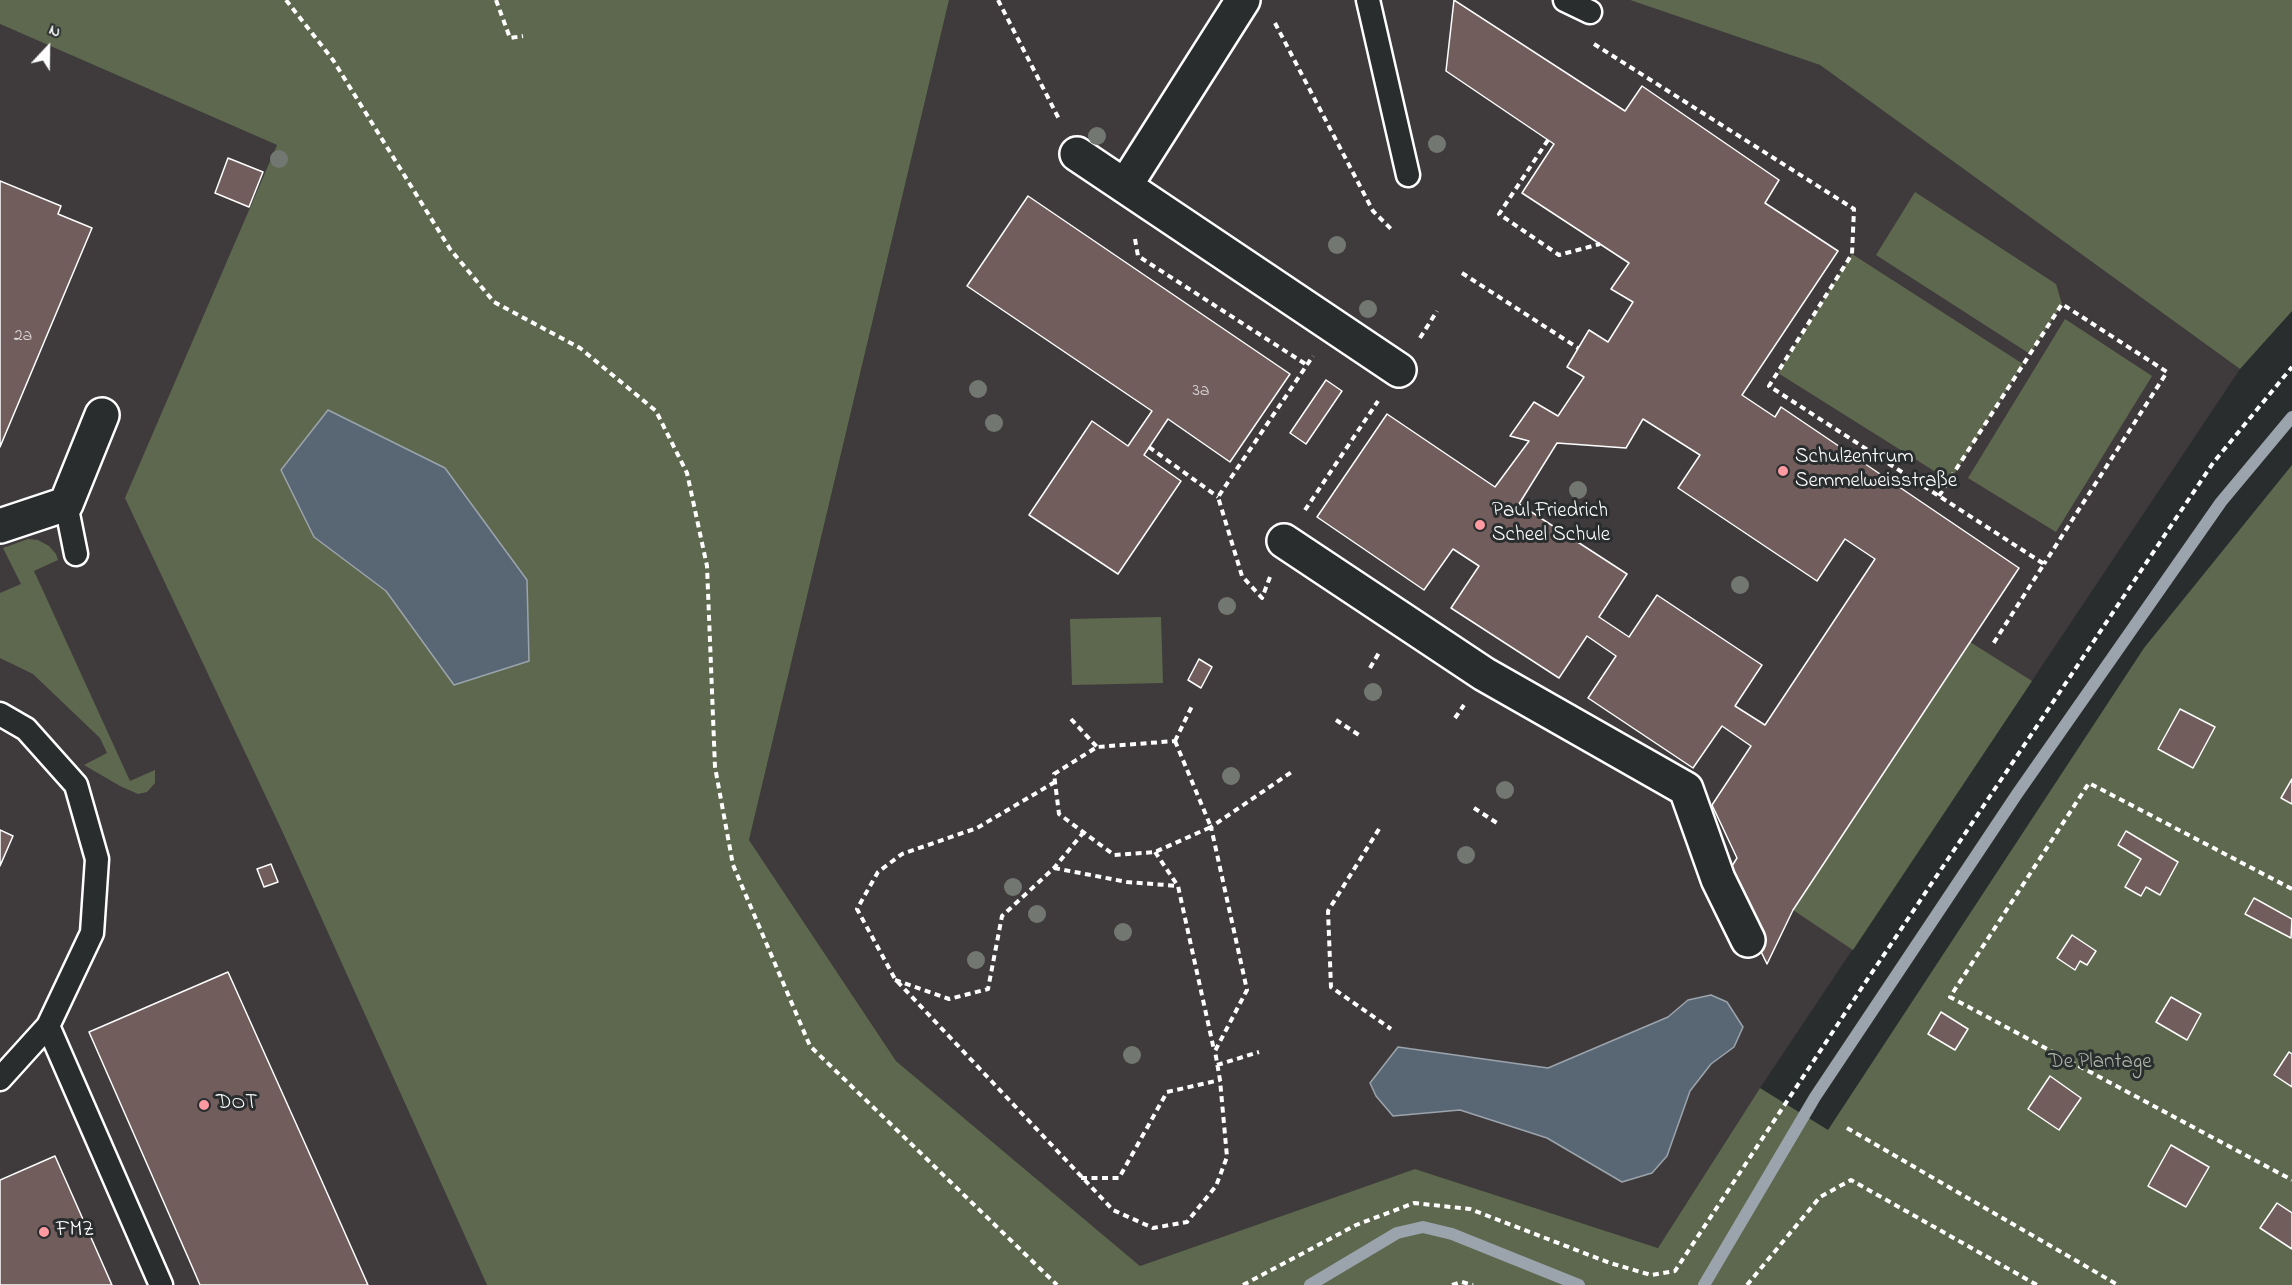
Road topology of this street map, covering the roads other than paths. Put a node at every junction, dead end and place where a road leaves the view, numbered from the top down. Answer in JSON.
{"nodes":[{"id":1,"x":1243,"y":0,"type":"edge"},
{"id":2,"x":1368,"y":0,"type":"edge"},
{"id":3,"x":1565,"y":0,"type":"edge"},
{"id":4,"x":1590,"y":12,"type":"dead end"},
{"id":5,"x":1077,"y":153,"type":"road end"},
{"id":6,"x":1408,"y":175,"type":"dead end"},
{"id":7,"x":1137,"y":194,"type":"junction"},
{"id":8,"x":1399,"y":370,"type":"road end"},
{"id":9,"x":102,"y":415,"type":"dead end"},
{"id":10,"x":66,"y":504,"type":"junction"},
{"id":11,"x":0,"y":526,"type":"edge"},
{"id":12,"x":1284,"y":541,"type":"road end"},
{"id":13,"x":76,"y":554,"type":"dead end"},
{"id":14,"x":0,"y":714,"type":"edge"},
{"id":15,"x":1748,"y":940,"type":"dead end"},
{"id":16,"x":48,"y":1026,"type":"junction"},
{"id":17,"x":0,"y":1079,"type":"edge"},
{"id":18,"x":161,"y":1285,"type":"edge"}],
"edges":[{"from":1,"to":7,"type":"street"},
{"from":2,"to":6,"type":"lane"},
{"from":3,"to":4,"type":"lane"},
{"from":5,"to":7,"type":"street"},
{"from":7,"to":8,"type":"street"},
{"from":9,"to":10,"type":"street"},
{"from":10,"to":11,"type":"street"},
{"from":10,"to":13,"type":"lane"},
{"from":12,"to":15,"type":"street"},
{"from":14,"to":16,"type":"lane"},
{"from":16,"to":17,"type":"lane"},
{"from":16,"to":18,"type":"lane"}]}
